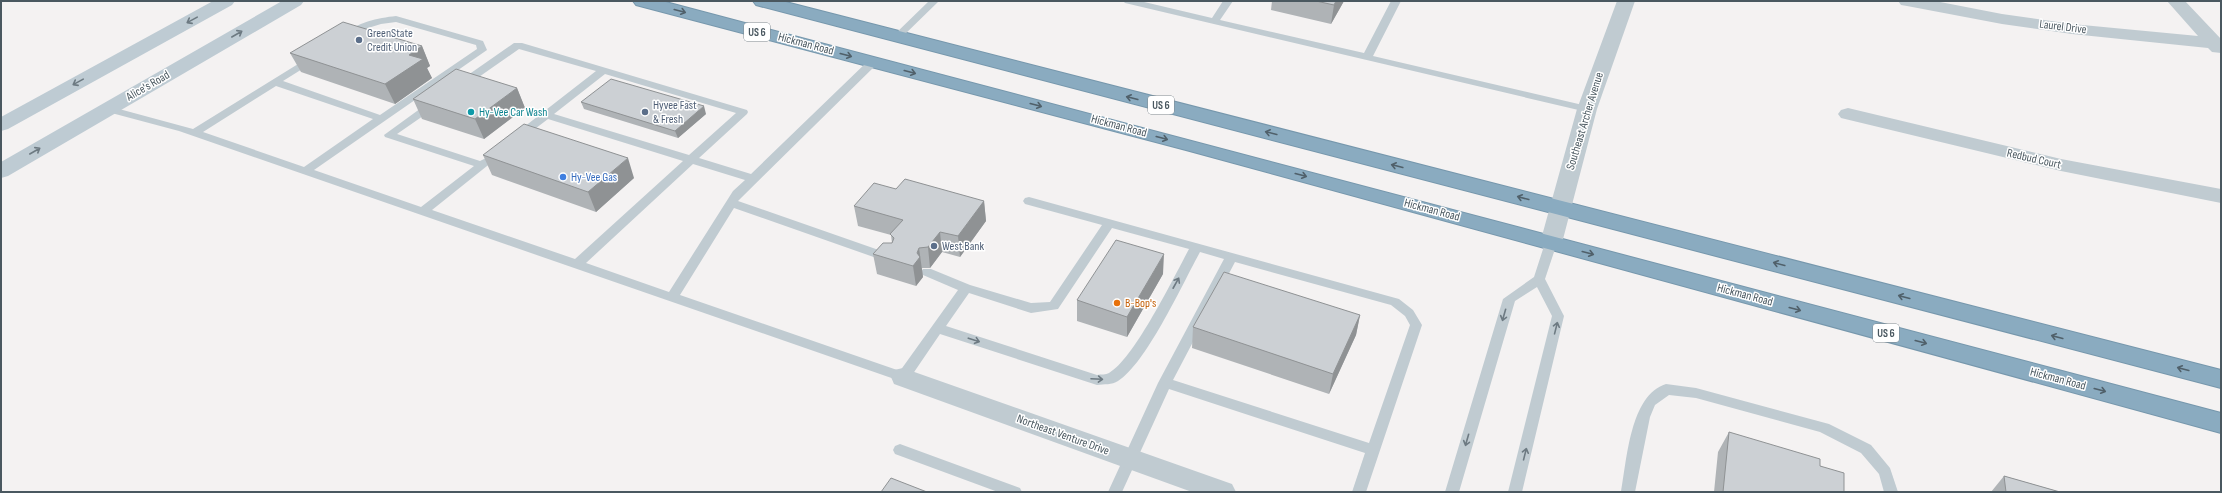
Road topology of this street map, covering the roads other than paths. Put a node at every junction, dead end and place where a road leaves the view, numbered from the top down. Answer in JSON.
{"nodes":[{"id":1,"x":226,"y":1,"type":"edge"},
{"id":2,"x":295,"y":1,"type":"edge"},
{"id":3,"x":642,"y":1,"type":"edge"},
{"id":4,"x":762,"y":1,"type":"edge"},
{"id":5,"x":934,"y":1,"type":"edge"},
{"id":6,"x":1128,"y":1,"type":"edge"},
{"id":7,"x":1228,"y":1,"type":"edge"},
{"id":8,"x":1396,"y":1,"type":"edge"},
{"id":9,"x":1626,"y":1,"type":"edge"},
{"id":10,"x":1907,"y":1,"type":"edge"},
{"id":11,"x":2176,"y":1,"type":"edge"},
{"id":12,"x":1214,"y":22,"type":"junction"},
{"id":13,"x":897,"y":37,"type":"junction"},
{"id":14,"x":339,"y":42,"type":"edge"},
{"id":15,"x":2218,"y":46,"type":"edge"},
{"id":16,"x":320,"y":54,"type":"edge"},
{"id":17,"x":1367,"y":57,"type":"junction"},
{"id":18,"x":872,"y":62,"type":"junction"},
{"id":19,"x":604,"y":70,"type":"junction"},
{"id":20,"x":275,"y":82,"type":"junction"},
{"id":21,"x":453,"y":90,"type":"edge"},
{"id":22,"x":440,"y":99,"type":"edge"},
{"id":23,"x":108,"y":109,"type":"junction"},
{"id":24,"x":1587,"y":109,"type":"junction"},
{"id":25,"x":547,"y":114,"type":"junction"},
{"id":26,"x":1848,"y":114,"type":"dead end"},
{"id":27,"x":383,"y":119,"type":"junction"},
{"id":28,"x":1,"y":125,"type":"edge"},
{"id":29,"x":194,"y":133,"type":"junction"},
{"id":30,"x":511,"y":143,"type":"edge"},
{"id":31,"x":493,"y":156,"type":"edge"},
{"id":32,"x":691,"y":159,"type":"junction"},
{"id":33,"x":482,"y":165,"type":"junction"},
{"id":34,"x":1,"y":171,"type":"edge"},
{"id":35,"x":306,"y":171,"type":"junction"},
{"id":36,"x":752,"y":178,"type":"junction"},
{"id":37,"x":2221,"y":196,"type":"edge"},
{"id":38,"x":1028,"y":201,"type":"dead end"},
{"id":39,"x":732,"y":204,"type":"junction"},
{"id":40,"x":1561,"y":208,"type":"junction"},
{"id":41,"x":422,"y":212,"type":"junction"},
{"id":42,"x":1110,"y":222,"type":"junction"},
{"id":43,"x":1551,"y":243,"type":"junction"},
{"id":44,"x":1196,"y":248,"type":"junction"},
{"id":45,"x":1230,"y":257,"type":"junction"},
{"id":46,"x":890,"y":259,"type":"edge"},
{"id":47,"x":576,"y":265,"type":"junction"},
{"id":48,"x":927,"y":272,"type":"dead end"},
{"id":49,"x":1539,"y":280,"type":"junction"},
{"id":50,"x":966,"y":288,"type":"junction"},
{"id":51,"x":672,"y":298,"type":"junction"},
{"id":52,"x":937,"y":328,"type":"junction"},
{"id":53,"x":903,"y":377,"type":"junction"},
{"id":54,"x":2221,"y":379,"type":"edge"},
{"id":55,"x":1165,"y":383,"type":"junction"},
{"id":56,"x":2221,"y":423,"type":"edge"},
{"id":57,"x":900,"y":450,"type":"dead end"},
{"id":58,"x":1373,"y":450,"type":"junction"},
{"id":59,"x":1131,"y":459,"type":"junction"},
{"id":60,"x":1015,"y":492,"type":"edge"},
{"id":61,"x":1115,"y":492,"type":"edge"},
{"id":62,"x":1223,"y":492,"type":"edge"},
{"id":63,"x":1359,"y":492,"type":"edge"},
{"id":64,"x":1452,"y":492,"type":"edge"},
{"id":65,"x":1516,"y":492,"type":"edge"},
{"id":66,"x":1628,"y":492,"type":"edge"},
{"id":67,"x":1891,"y":492,"type":"edge"}],
"edges":[{"from":1,"to":28,"type":"main road","one_way":true},
{"from":23,"to":2,"type":"main road","name":"Alice's Road","one_way":true},
{"from":3,"to":18,"type":"highway","name":"Hickman Road","number":"US 6","one_way":true},
{"from":4,"to":13,"type":"highway","number":"US 6"},
{"from":5,"to":13,"type":"lane"},
{"from":6,"to":12,"type":"lane"},
{"from":7,"to":12,"type":"lane"},
{"from":8,"to":17,"type":"lane"},
{"from":9,"to":24,"type":"street","name":"Southeast Archer Avenue"},
{"from":10,"to":15,"type":"street","name":"Laurel Drive"},
{"from":11,"to":15,"type":"street"},
{"from":12,"to":17,"type":"lane"},
{"from":40,"to":13,"type":"highway","number":"US 6","one_way":true},
{"from":14,"to":27,"type":"lane"},
{"from":16,"to":20,"type":"lane"},
{"from":17,"to":24,"type":"lane"},
{"from":18,"to":36,"type":"lane"},
{"from":18,"to":43,"type":"highway","name":"Hickman Road","number":"US 6","one_way":true},
{"from":19,"to":21,"type":"lane"},
{"from":19,"to":25,"type":"lane"},
{"from":19,"to":32,"type":"lane"},
{"from":20,"to":27,"type":"lane"},
{"from":20,"to":29,"type":"lane"},
{"from":22,"to":33,"type":"lane"},
{"from":23,"to":29,"type":"lane"},
{"from":34,"to":23,"type":"main road","name":"Alice's Road","one_way":true},
{"from":24,"to":40,"type":"street","name":"Southeast Archer Avenue"},
{"from":25,"to":30,"type":"lane"},
{"from":25,"to":32,"type":"lane"},
{"from":26,"to":37,"type":"street","name":"Redbud Court"},
{"from":27,"to":35,"type":"lane"},
{"from":29,"to":35,"type":"lane"},
{"from":31,"to":33,"type":"lane"},
{"from":32,"to":36,"type":"lane"},
{"from":32,"to":47,"type":"lane"},
{"from":33,"to":41,"type":"lane"},
{"from":35,"to":41,"type":"lane"},
{"from":36,"to":39,"type":"lane"},
{"from":38,"to":42,"type":"lane"},
{"from":39,"to":46,"type":"lane"},
{"from":39,"to":51,"type":"lane"},
{"from":40,"to":43,"type":"street","name":"Southeast Archer Avenue"},
{"from":54,"to":40,"type":"highway","number":"US 6","one_way":true},
{"from":41,"to":47,"type":"lane"},
{"from":42,"to":44,"type":"lane"},
{"from":42,"to":50,"type":"lane"},
{"from":43,"to":49,"type":"lane"},
{"from":43,"to":56,"type":"highway","name":"Hickman Road","number":"US 6","one_way":true},
{"from":44,"to":45,"type":"lane"},
{"from":52,"to":44,"type":"lane","one_way":true},
{"from":45,"to":55,"type":"lane"},
{"from":45,"to":58,"type":"lane"},
{"from":47,"to":51,"type":"lane"},
{"from":48,"to":50,"type":"lane"},
{"from":49,"to":64,"type":"lane","one_way":true},
{"from":65,"to":49,"type":"lane","one_way":true},
{"from":50,"to":52,"type":"lane"},
{"from":51,"to":53,"type":"lane"},
{"from":52,"to":53,"type":"lane"},
{"from":53,"to":59,"type":"street","name":"Northeast Venture Drive"},
{"from":55,"to":58,"type":"lane"},
{"from":55,"to":59,"type":"lane"},
{"from":57,"to":60,"type":"lane"},
{"from":58,"to":63,"type":"lane"},
{"from":59,"to":61,"type":"lane"},
{"from":59,"to":62,"type":"street","name":"Northeast Venture Drive"},
{"from":66,"to":67,"type":"lane"}]}
